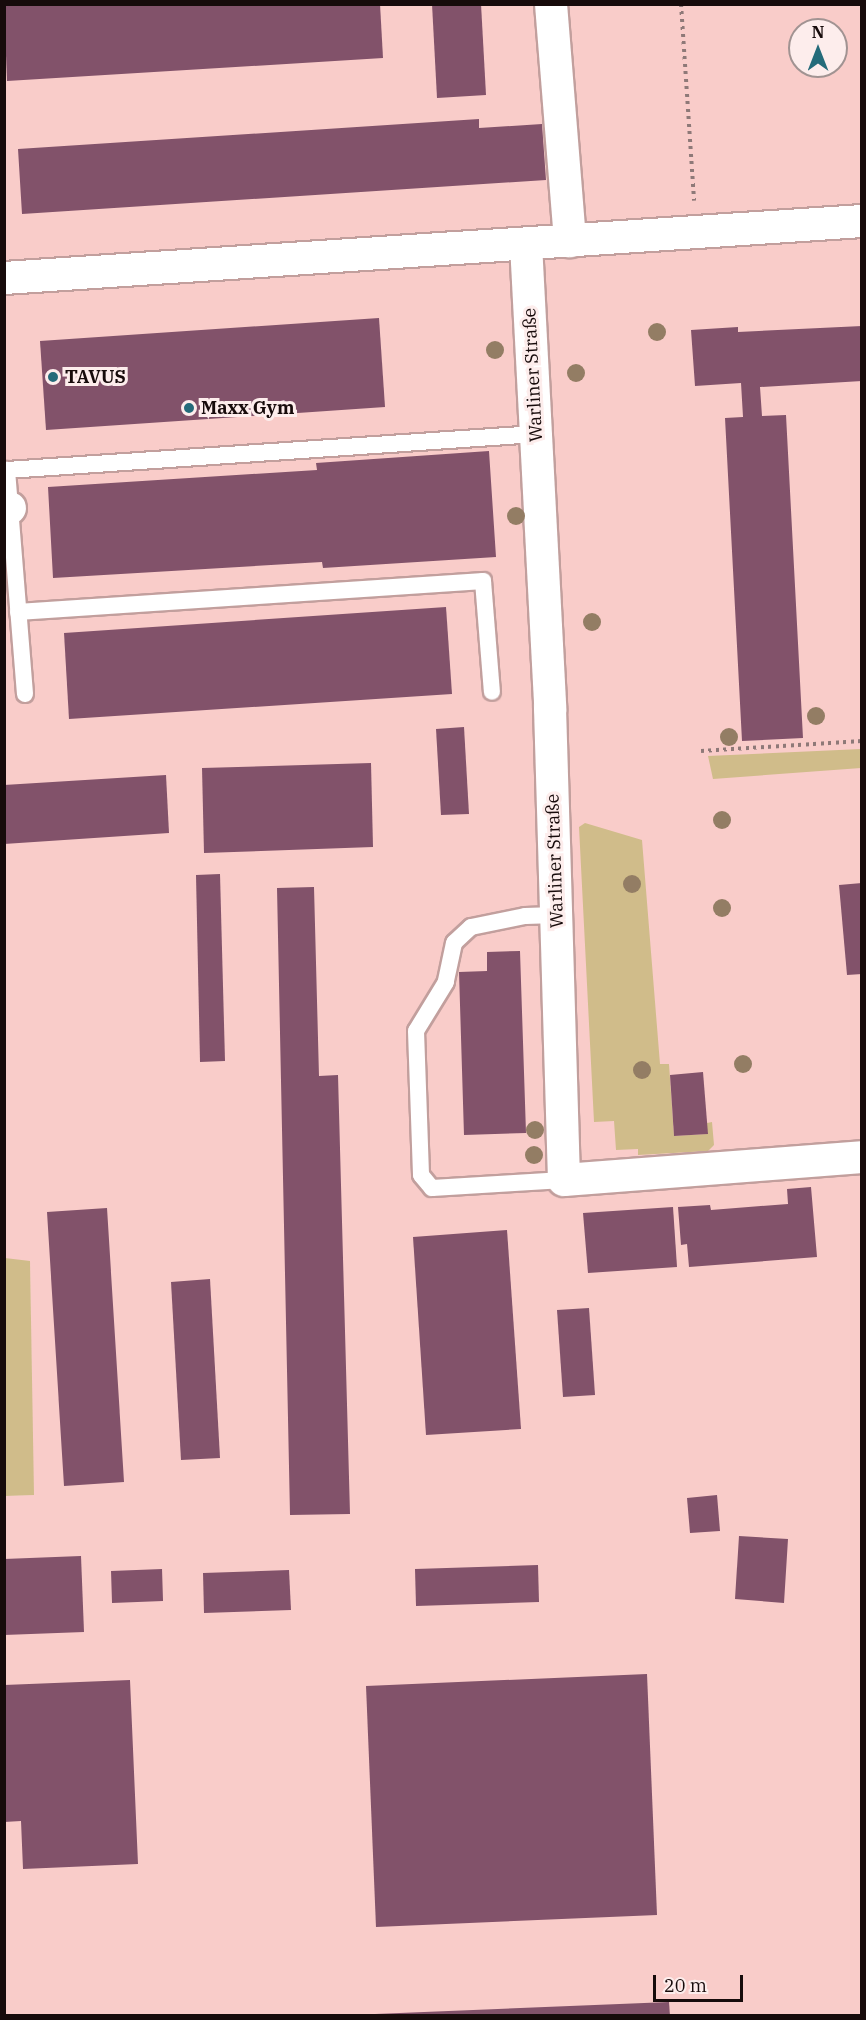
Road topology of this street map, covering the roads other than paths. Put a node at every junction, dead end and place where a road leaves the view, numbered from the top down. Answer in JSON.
{"nodes":[{"id":1,"x":551,"y":4,"type":"edge"},
{"id":2,"x":861,"y":221,"type":"edge"},
{"id":3,"x":570,"y":240,"type":"junction"},
{"id":4,"x":526,"y":243,"type":"junction"},
{"id":5,"x":4,"y":279,"type":"edge"},
{"id":6,"x":537,"y":434,"type":"junction"},
{"id":7,"x":7,"y":508,"type":"edge"},
{"id":8,"x":18,"y":612,"type":"junction"},
{"id":9,"x":492,"y":692,"type":"dead end"},
{"id":10,"x":25,"y":694,"type":"dead end"},
{"id":11,"x":556,"y":915,"type":"junction"},
{"id":12,"x":861,"y":1157,"type":"edge"},
{"id":13,"x":564,"y":1180,"type":"junction"}],
"edges":[{"from":1,"to":3,"type":"street"},
{"from":2,"to":3,"type":"street"},
{"from":3,"to":4,"type":"street"},
{"from":4,"to":5,"type":"street"},
{"from":4,"to":6,"type":"street","name":"Warliner Straße"},
{"from":6,"to":7,"type":"lane"},
{"from":6,"to":11,"type":"street","name":"Warliner Straße"},
{"from":7,"to":8,"type":"lane"},
{"from":8,"to":9,"type":"lane"},
{"from":8,"to":10,"type":"lane"},
{"from":11,"to":13,"type":"street","name":"Warliner Straße"},
{"from":11,"to":13,"type":"lane"},
{"from":12,"to":13,"type":"street"}]}
